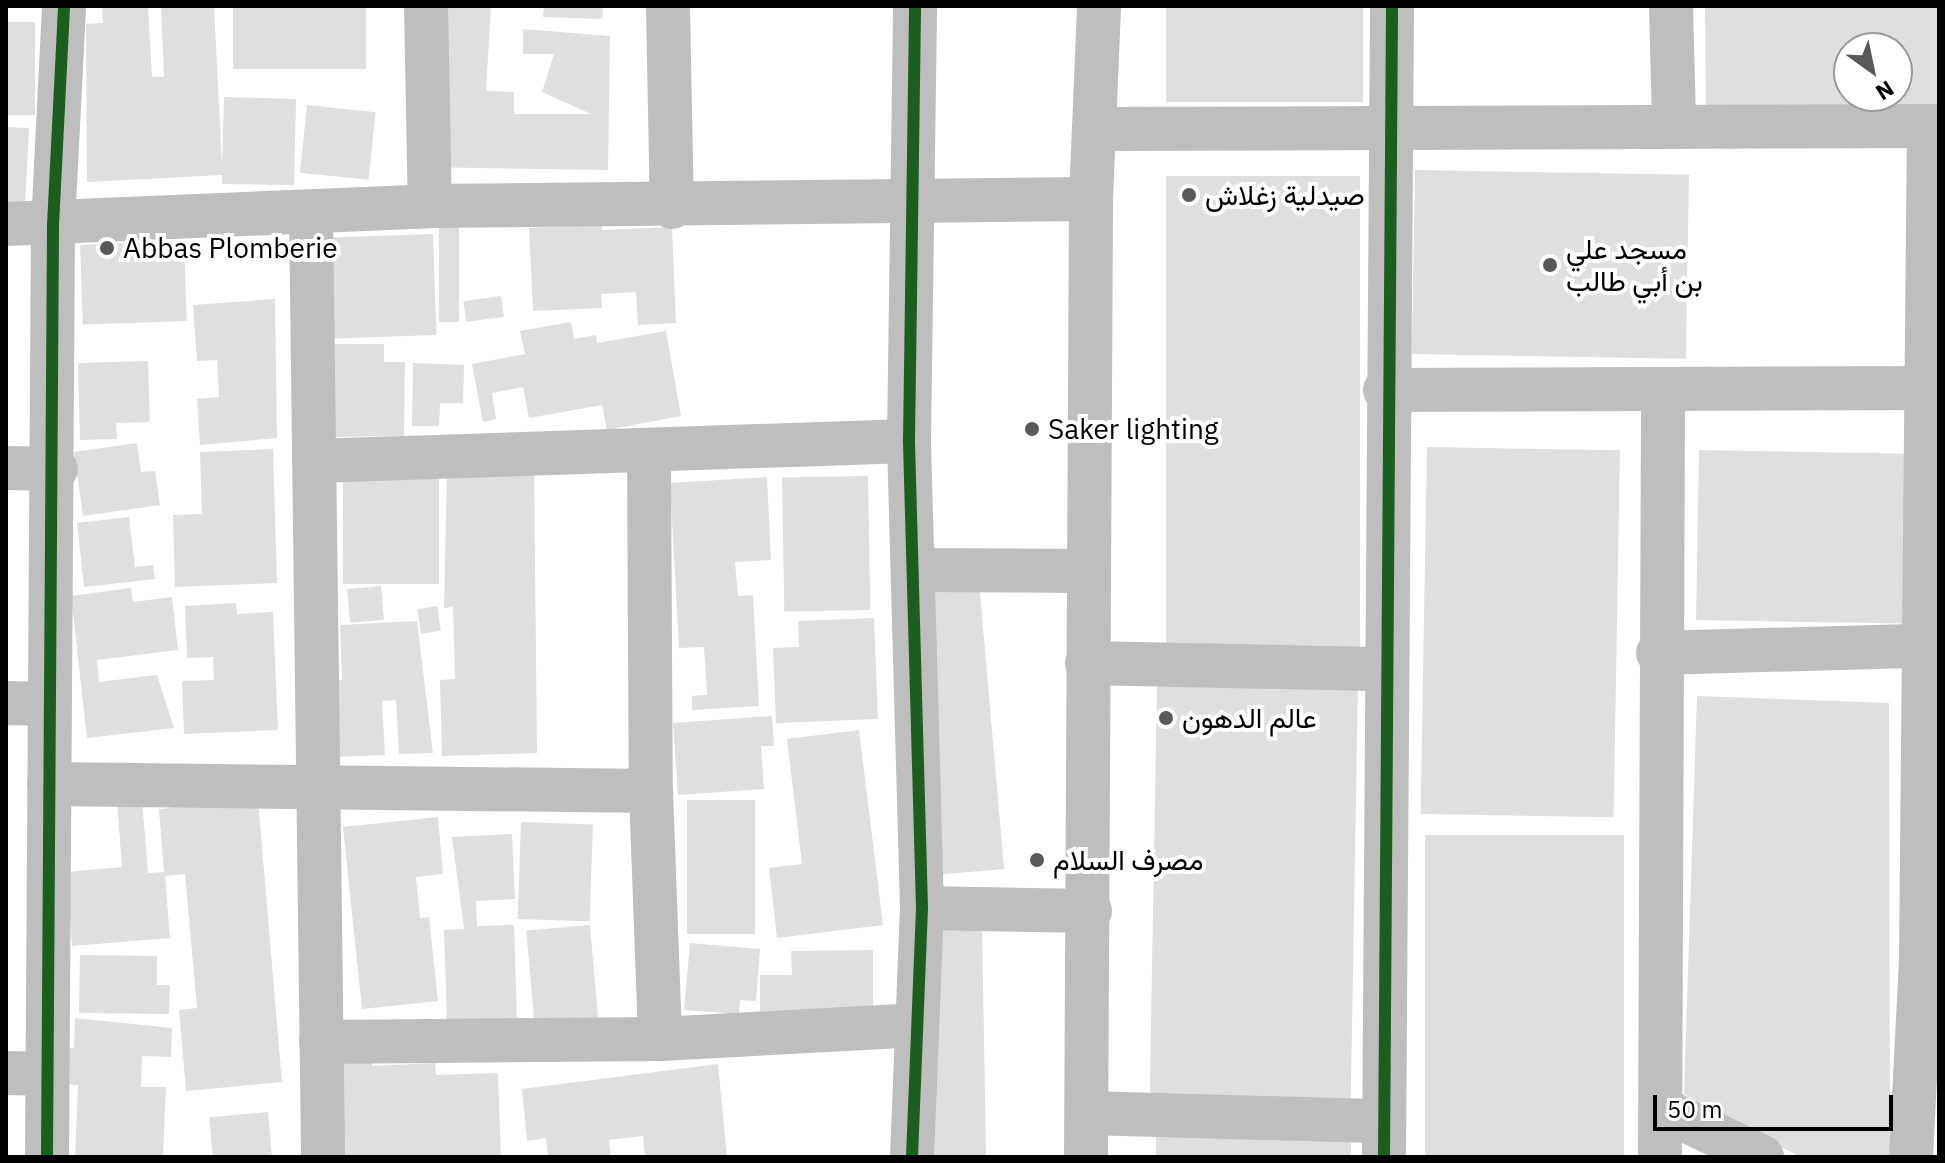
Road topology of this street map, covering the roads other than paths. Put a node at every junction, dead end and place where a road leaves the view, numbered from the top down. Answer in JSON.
{"nodes":[{"id":1,"x":64,"y":6,"type":"edge"},
{"id":2,"x":426,"y":6,"type":"edge"},
{"id":3,"x":668,"y":6,"type":"edge"},
{"id":4,"x":915,"y":6,"type":"edge"},
{"id":5,"x":1099,"y":6,"type":"edge"},
{"id":6,"x":1392,"y":6,"type":"edge"},
{"id":7,"x":1671,"y":6,"type":"edge"},
{"id":8,"x":1389,"y":123,"type":"junction"},
{"id":9,"x":1674,"y":123,"type":"junction"},
{"id":10,"x":1934,"y":126,"type":"edge"},
{"id":11,"x":1094,"y":129,"type":"junction"},
{"id":12,"x":1091,"y":199,"type":"junction"},
{"id":13,"x":915,"y":200,"type":"junction"},
{"id":14,"x":430,"y":206,"type":"junction"},
{"id":15,"x":672,"y":207,"type":"junction"},
{"id":16,"x":311,"y":212,"type":"junction"},
{"id":17,"x":6,"y":224,"type":"edge"},
{"id":18,"x":53,"y":225,"type":"junction"},
{"id":19,"x":1929,"y":388,"type":"junction"},
{"id":20,"x":1385,"y":390,"type":"junction"},
{"id":21,"x":1663,"y":394,"type":"junction"},
{"id":22,"x":909,"y":441,"type":"junction"},
{"id":23,"x":649,"y":453,"type":"junction"},
{"id":24,"x":314,"y":461,"type":"junction"},
{"id":25,"x":6,"y":468,"type":"edge"},
{"id":26,"x":56,"y":469,"type":"junction"},
{"id":27,"x":917,"y":570,"type":"junction"},
{"id":28,"x":1087,"y":571,"type":"junction"},
{"id":29,"x":1931,"y":645,"type":"edge"},
{"id":30,"x":1658,"y":653,"type":"junction"},
{"id":31,"x":1087,"y":663,"type":"junction"},
{"id":32,"x":1384,"y":669,"type":"junction"},
{"id":33,"x":27,"y":704,"type":"edge"},
{"id":34,"x":49,"y":784,"type":"junction"},
{"id":35,"x":651,"y":791,"type":"junction"},
{"id":36,"x":318,"y":792,"type":"junction"},
{"id":37,"x":922,"y":908,"type":"junction"},
{"id":38,"x":1090,"y":911,"type":"junction"},
{"id":39,"x":25,"y":946,"type":"edge"},
{"id":40,"x":1930,"y":962,"type":"edge"},
{"id":41,"x":915,"y":1025,"type":"junction"},
{"id":42,"x":660,"y":1039,"type":"junction"},
{"id":43,"x":321,"y":1042,"type":"junction"},
{"id":44,"x":26,"y":1073,"type":"edge"},
{"id":45,"x":1662,"y":1109,"type":"junction"},
{"id":46,"x":1088,"y":1113,"type":"junction"},
{"id":47,"x":1383,"y":1139,"type":"edge"},
{"id":48,"x":47,"y":1157,"type":"edge"},
{"id":49,"x":323,"y":1157,"type":"edge"},
{"id":50,"x":912,"y":1157,"type":"edge"},
{"id":51,"x":1086,"y":1157,"type":"edge"},
{"id":52,"x":1660,"y":1157,"type":"edge"},
{"id":53,"x":1762,"y":1157,"type":"edge"},
{"id":54,"x":1911,"y":1157,"type":"edge"}],
"edges":[{"from":1,"to":18,"type":"street"},
{"from":2,"to":14,"type":"street"},
{"from":3,"to":15,"type":"street"},
{"from":4,"to":13,"type":"street"},
{"from":5,"to":11,"type":"street"},
{"from":6,"to":8,"type":"street"},
{"from":7,"to":9,"type":"street"},
{"from":8,"to":9,"type":"street"},
{"from":8,"to":11,"type":"street"},
{"from":8,"to":20,"type":"street"},
{"from":9,"to":10,"type":"street"},
{"from":10,"to":19,"type":"street"},
{"from":11,"to":12,"type":"street"},
{"from":12,"to":13,"type":"street"},
{"from":12,"to":28,"type":"street"},
{"from":13,"to":15,"type":"street"},
{"from":13,"to":22,"type":"street"},
{"from":14,"to":15,"type":"street"},
{"from":14,"to":16,"type":"street"},
{"from":16,"to":18,"type":"street"},
{"from":16,"to":24,"type":"street"},
{"from":17,"to":18,"type":"street"},
{"from":18,"to":26,"type":"street"},
{"from":19,"to":21,"type":"street"},
{"from":19,"to":29,"type":"street"},
{"from":20,"to":21,"type":"street"},
{"from":20,"to":32,"type":"street"},
{"from":21,"to":30,"type":"street"},
{"from":22,"to":23,"type":"street"},
{"from":22,"to":27,"type":"street"},
{"from":23,"to":24,"type":"street"},
{"from":23,"to":35,"type":"street"},
{"from":24,"to":36,"type":"street"},
{"from":25,"to":26,"type":"street"},
{"from":26,"to":33,"type":"street"},
{"from":27,"to":28,"type":"street"},
{"from":27,"to":37,"type":"street"},
{"from":28,"to":31,"type":"street"},
{"from":29,"to":30,"type":"street"},
{"from":29,"to":40,"type":"street"},
{"from":30,"to":45,"type":"street"},
{"from":31,"to":32,"type":"street"},
{"from":31,"to":38,"type":"street"},
{"from":32,"to":47,"type":"street"},
{"from":33,"to":34,"type":"street"},
{"from":34,"to":36,"type":"street"},
{"from":34,"to":39,"type":"street"},
{"from":35,"to":36,"type":"street"},
{"from":35,"to":42,"type":"street"},
{"from":36,"to":43,"type":"street"},
{"from":37,"to":38,"type":"street"},
{"from":37,"to":41,"type":"street"},
{"from":38,"to":46,"type":"street"},
{"from":39,"to":44,"type":"street"},
{"from":40,"to":54,"type":"street"},
{"from":41,"to":42,"type":"street"},
{"from":41,"to":50,"type":"street"},
{"from":42,"to":43,"type":"street"},
{"from":43,"to":49,"type":"street"},
{"from":44,"to":48,"type":"street"},
{"from":45,"to":52,"type":"street"},
{"from":45,"to":53,"type":"street"},
{"from":46,"to":47,"type":"street"},
{"from":46,"to":51,"type":"street"}]}
